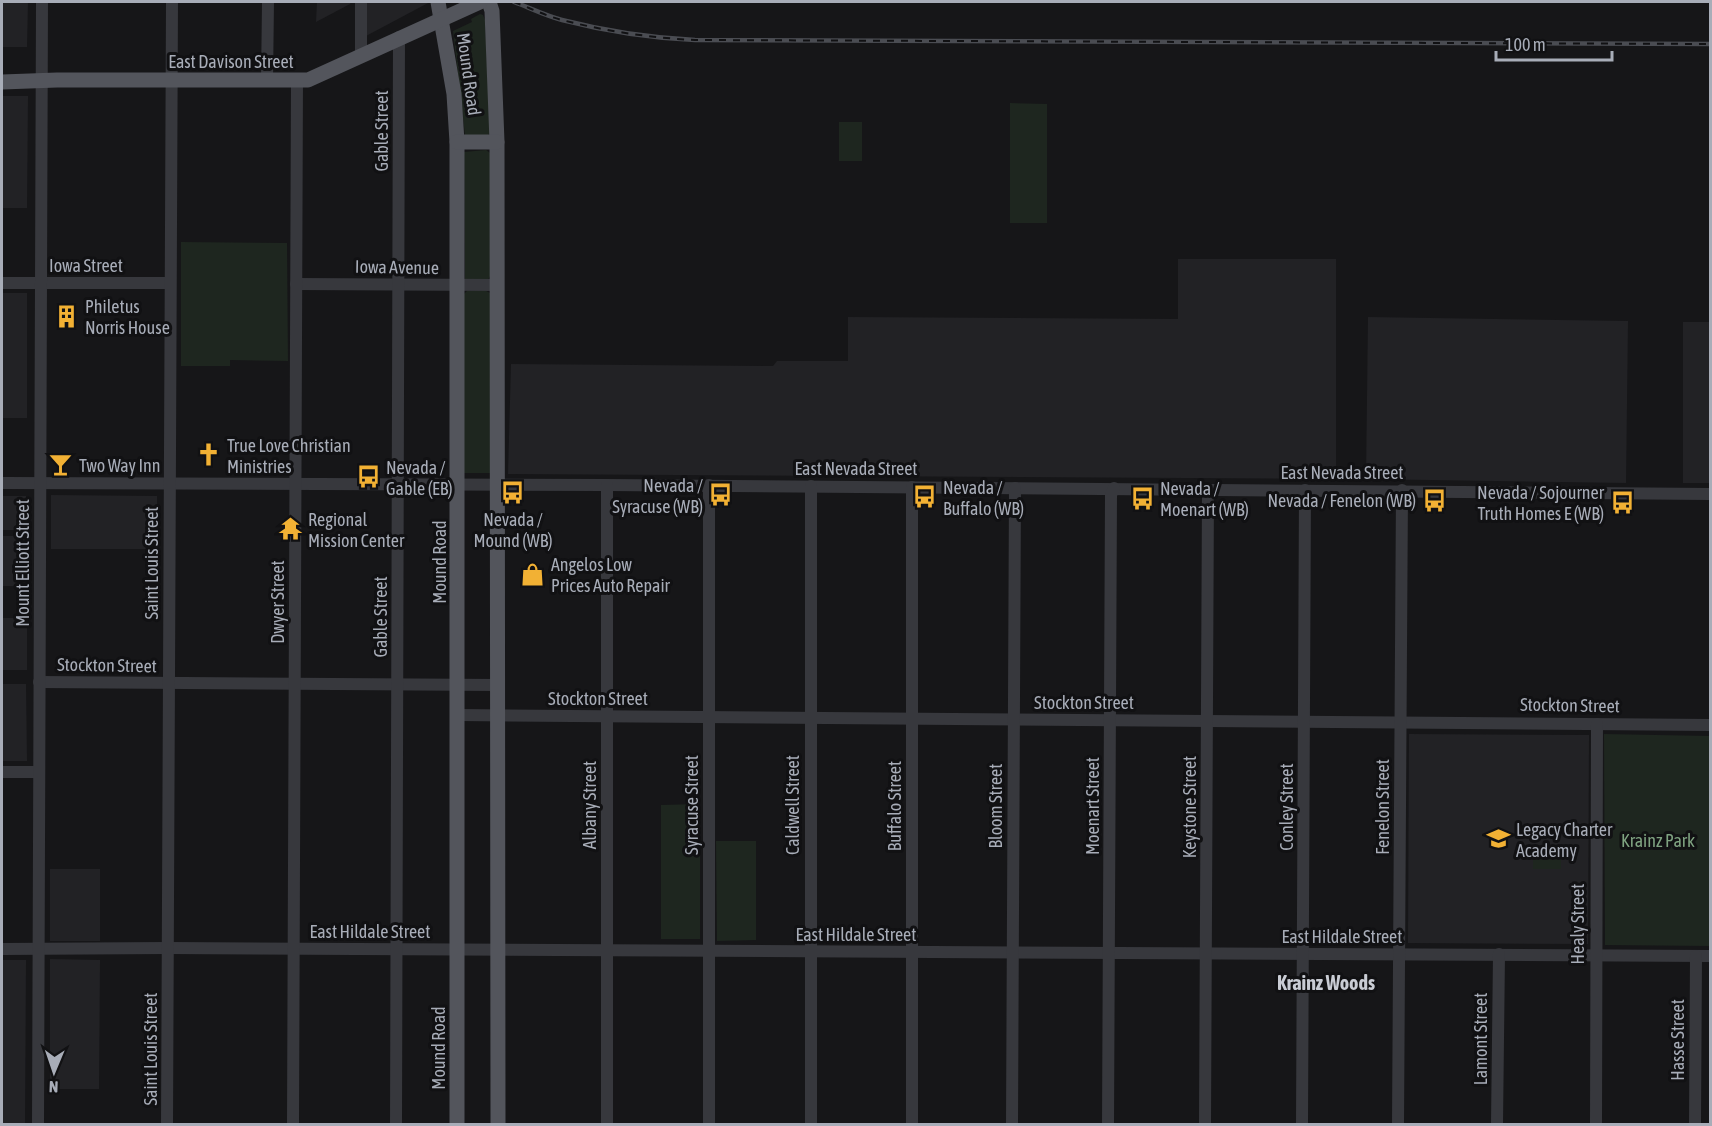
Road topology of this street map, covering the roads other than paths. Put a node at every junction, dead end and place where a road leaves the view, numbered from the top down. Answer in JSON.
{"nodes":[{"id":1,"x":42,"y":2,"type":"edge"},
{"id":2,"x":172,"y":2,"type":"edge"},
{"id":3,"x":268,"y":2,"type":"edge"},
{"id":4,"x":361,"y":2,"type":"edge"},
{"id":5,"x":438,"y":2,"type":"edge"},
{"id":6,"x":480,"y":2,"type":"edge"},
{"id":7,"x":489,"y":2,"type":"edge"},
{"id":8,"x":441,"y":19,"type":"junction"},
{"id":9,"x":399,"y":37,"type":"junction"},
{"id":10,"x":361,"y":56,"type":"junction"},
{"id":11,"x":171,"y":80,"type":"junction"},
{"id":12,"x":297,"y":80,"type":"junction"},
{"id":13,"x":267,"y":81,"type":"junction"},
{"id":14,"x":2,"y":82,"type":"edge"},
{"id":15,"x":41,"y":82,"type":"junction"},
{"id":16,"x":457,"y":142,"type":"junction"},
{"id":17,"x":497,"y":142,"type":"junction"},
{"id":18,"x":2,"y":283,"type":"edge"},
{"id":19,"x":41,"y":283,"type":"junction"},
{"id":20,"x":170,"y":283,"type":"junction"},
{"id":21,"x":296,"y":284,"type":"junction"},
{"id":22,"x":399,"y":285,"type":"junction"},
{"id":23,"x":459,"y":285,"type":"junction"},
{"id":24,"x":498,"y":285,"type":"junction"},
{"id":25,"x":2,"y":483,"type":"edge"},
{"id":26,"x":40,"y":483,"type":"junction"},
{"id":27,"x":170,"y":483,"type":"junction"},
{"id":28,"x":296,"y":484,"type":"junction"},
{"id":29,"x":398,"y":484,"type":"junction"},
{"id":30,"x":458,"y":484,"type":"junction"},
{"id":31,"x":498,"y":484,"type":"junction"},
{"id":32,"x":608,"y":485,"type":"junction"},
{"id":33,"x":709,"y":485,"type":"junction"},
{"id":34,"x":811,"y":486,"type":"junction"},
{"id":35,"x":912,"y":487,"type":"junction"},
{"id":36,"x":1015,"y":488,"type":"junction"},
{"id":37,"x":1114,"y":488,"type":"junction"},
{"id":38,"x":1208,"y":489,"type":"junction"},
{"id":39,"x":1305,"y":490,"type":"junction"},
{"id":40,"x":1402,"y":490,"type":"junction"},
{"id":41,"x":1710,"y":494,"type":"edge"},
{"id":42,"x":39,"y":682,"type":"junction"},
{"id":43,"x":169,"y":684,"type":"junction"},
{"id":44,"x":295,"y":684,"type":"junction"},
{"id":45,"x":398,"y":684,"type":"junction"},
{"id":46,"x":458,"y":684,"type":"junction"},
{"id":47,"x":498,"y":685,"type":"junction"},
{"id":48,"x":458,"y":715,"type":"junction"},
{"id":49,"x":498,"y":715,"type":"junction"},
{"id":50,"x":606,"y":716,"type":"junction"},
{"id":51,"x":709,"y":717,"type":"junction"},
{"id":52,"x":810,"y":718,"type":"junction"},
{"id":53,"x":912,"y":719,"type":"junction"},
{"id":54,"x":1014,"y":720,"type":"junction"},
{"id":55,"x":1110,"y":720,"type":"junction"},
{"id":56,"x":1207,"y":721,"type":"junction"},
{"id":57,"x":1304,"y":722,"type":"junction"},
{"id":58,"x":1400,"y":722,"type":"junction"},
{"id":59,"x":1597,"y":724,"type":"junction"},
{"id":60,"x":1710,"y":725,"type":"edge"},
{"id":61,"x":2,"y":772,"type":"edge"},
{"id":62,"x":39,"y":772,"type":"junction"},
{"id":63,"x":168,"y":948,"type":"junction"},
{"id":64,"x":294,"y":948,"type":"junction"},
{"id":65,"x":2,"y":949,"type":"edge"},
{"id":66,"x":38,"y":949,"type":"junction"},
{"id":67,"x":397,"y":949,"type":"junction"},
{"id":68,"x":458,"y":949,"type":"junction"},
{"id":69,"x":498,"y":949,"type":"junction"},
{"id":70,"x":607,"y":950,"type":"junction"},
{"id":71,"x":709,"y":951,"type":"junction"},
{"id":72,"x":811,"y":951,"type":"junction"},
{"id":73,"x":912,"y":952,"type":"junction"},
{"id":74,"x":1013,"y":952,"type":"junction"},
{"id":75,"x":1109,"y":953,"type":"junction"},
{"id":76,"x":1206,"y":953,"type":"junction"},
{"id":77,"x":1303,"y":954,"type":"junction"},
{"id":78,"x":1399,"y":954,"type":"junction"},
{"id":79,"x":1499,"y":954,"type":"junction"},
{"id":80,"x":1595,"y":956,"type":"junction"},
{"id":81,"x":1696,"y":956,"type":"junction"},
{"id":82,"x":1710,"y":956,"type":"edge"},
{"id":83,"x":38,"y":1125,"type":"edge"},
{"id":84,"x":167,"y":1125,"type":"edge"},
{"id":85,"x":293,"y":1125,"type":"edge"},
{"id":86,"x":396,"y":1125,"type":"edge"},
{"id":87,"x":457,"y":1125,"type":"edge"},
{"id":88,"x":498,"y":1125,"type":"edge"},
{"id":89,"x":607,"y":1125,"type":"edge"},
{"id":90,"x":709,"y":1125,"type":"edge"},
{"id":91,"x":810,"y":1125,"type":"edge"},
{"id":92,"x":912,"y":1125,"type":"edge"},
{"id":93,"x":1012,"y":1125,"type":"edge"},
{"id":94,"x":1108,"y":1125,"type":"edge"},
{"id":95,"x":1205,"y":1125,"type":"edge"},
{"id":96,"x":1302,"y":1125,"type":"edge"},
{"id":97,"x":1398,"y":1125,"type":"edge"},
{"id":98,"x":1497,"y":1125,"type":"edge"},
{"id":99,"x":1596,"y":1125,"type":"edge"},
{"id":100,"x":1695,"y":1125,"type":"edge"}],
"edges":[{"from":1,"to":15,"type":"street","name":"Mount Elliott Street"},
{"from":2,"to":11,"type":"street","name":"Saint Louis Street"},
{"from":3,"to":13,"type":"street"},
{"from":4,"to":10,"type":"street"},
{"from":5,"to":8,"type":"main road","name":"Mound Road"},
{"from":6,"to":8,"type":"main road","name":"East Davison Street"},
{"from":7,"to":17,"type":"main road","name":"Mound Road"},
{"from":8,"to":9,"type":"main road","name":"East Davison Street"},
{"from":8,"to":16,"type":"main road","name":"Mound Road"},
{"from":9,"to":10,"type":"main road","name":"East Davison Street"},
{"from":9,"to":22,"type":"street","name":"Gable Street"},
{"from":10,"to":12,"type":"main road","name":"East Davison Street"},
{"from":11,"to":13,"type":"main road","name":"East Davison Street"},
{"from":11,"to":15,"type":"main road","name":"East Davison Street"},
{"from":11,"to":20,"type":"street","name":"Saint Louis Street"},
{"from":12,"to":13,"type":"main road","name":"East Davison Street"},
{"from":12,"to":21,"type":"street","name":"Dwyer Street"},
{"from":14,"to":15,"type":"main road","name":"East Davison Street"},
{"from":15,"to":19,"type":"street","name":"Mount Elliott Street"},
{"from":16,"to":17,"type":"main road"},
{"from":16,"to":23,"type":"main road","name":"Mound Road"},
{"from":17,"to":24,"type":"main road","name":"Mound Road"},
{"from":18,"to":19,"type":"street","name":"Iowa Street"},
{"from":19,"to":20,"type":"street","name":"Iowa Street"},
{"from":19,"to":26,"type":"street","name":"Mount Elliott Street"},
{"from":20,"to":27,"type":"street","name":"Saint Louis Street"},
{"from":21,"to":22,"type":"street","name":"Iowa Avenue"},
{"from":21,"to":28,"type":"street","name":"Dwyer Street"},
{"from":22,"to":23,"type":"street","name":"Iowa Avenue"},
{"from":22,"to":29,"type":"street","name":"Gable Street"},
{"from":23,"to":24,"type":"street","name":"Iowa Avenue"},
{"from":23,"to":30,"type":"main road","name":"Mound Road"},
{"from":24,"to":31,"type":"main road","name":"Mound Road"},
{"from":25,"to":26,"type":"street","name":"East Nevada Street"},
{"from":26,"to":27,"type":"street","name":"East Nevada Street"},
{"from":26,"to":42,"type":"street","name":"Mount Elliott Street"},
{"from":27,"to":28,"type":"street","name":"East Nevada Street"},
{"from":27,"to":43,"type":"street","name":"Saint Louis Street"},
{"from":28,"to":29,"type":"street","name":"East Nevada Street"},
{"from":28,"to":44,"type":"street","name":"Dwyer Street"},
{"from":29,"to":30,"type":"street","name":"East Nevada Street"},
{"from":29,"to":45,"type":"street","name":"Gable Street"},
{"from":30,"to":31,"type":"street","name":"East Nevada Street"},
{"from":30,"to":46,"type":"main road","name":"Mound Road"},
{"from":31,"to":32,"type":"street","name":"East Nevada Street"},
{"from":31,"to":47,"type":"main road","name":"Mound Road"},
{"from":32,"to":33,"type":"street","name":"East Nevada Street"},
{"from":32,"to":50,"type":"street","name":"Albany Street"},
{"from":33,"to":34,"type":"street","name":"East Nevada Street"},
{"from":33,"to":51,"type":"street","name":"Syracuse Street"},
{"from":34,"to":35,"type":"street","name":"East Nevada Street"},
{"from":34,"to":52,"type":"street","name":"Caldwell Street"},
{"from":35,"to":36,"type":"street","name":"East Nevada Street"},
{"from":35,"to":53,"type":"street","name":"Buffalo Street"},
{"from":36,"to":37,"type":"street","name":"East Nevada Street"},
{"from":36,"to":54,"type":"street","name":"Bloom Street"},
{"from":37,"to":38,"type":"street","name":"East Nevada Street"},
{"from":37,"to":55,"type":"street","name":"Moenart Street"},
{"from":38,"to":39,"type":"street","name":"East Nevada Street"},
{"from":38,"to":56,"type":"street","name":"Keystone Street"},
{"from":39,"to":40,"type":"street","name":"East Nevada Street"},
{"from":39,"to":57,"type":"street","name":"Conley Street"},
{"from":40,"to":41,"type":"street","name":"East Nevada Street"},
{"from":40,"to":58,"type":"street","name":"Fenelon Street"},
{"from":42,"to":43,"type":"street","name":"Stockton Street"},
{"from":42,"to":62,"type":"street","name":"Mount Elliott Street"},
{"from":43,"to":44,"type":"street","name":"Stockton Street"},
{"from":43,"to":63,"type":"street","name":"Saint Louis Street"},
{"from":44,"to":45,"type":"street","name":"Stockton Street"},
{"from":44,"to":64,"type":"street","name":"Dwyer Street"},
{"from":45,"to":46,"type":"street","name":"Stockton Street"},
{"from":45,"to":67,"type":"street","name":"Gable Street"},
{"from":46,"to":47,"type":"street","name":"Stockton Street"},
{"from":46,"to":48,"type":"main road","name":"Mound Road"},
{"from":47,"to":49,"type":"main road","name":"Mound Road"},
{"from":48,"to":49,"type":"street","name":"Stockton Street"},
{"from":48,"to":68,"type":"main road","name":"Mound Road"},
{"from":49,"to":50,"type":"street","name":"Stockton Street"},
{"from":49,"to":69,"type":"main road","name":"Mound Road"},
{"from":50,"to":51,"type":"street","name":"Stockton Street"},
{"from":50,"to":70,"type":"street","name":"Albany Street"},
{"from":51,"to":52,"type":"street","name":"Stockton Street"},
{"from":51,"to":71,"type":"street","name":"Syracuse Street"},
{"from":52,"to":53,"type":"street","name":"Stockton Street"},
{"from":52,"to":72,"type":"street","name":"Caldwell Street"},
{"from":53,"to":54,"type":"street","name":"Stockton Street"},
{"from":53,"to":73,"type":"street","name":"Buffalo Street"},
{"from":54,"to":55,"type":"street","name":"Stockton Street"},
{"from":54,"to":74,"type":"street","name":"Bloom Street"},
{"from":55,"to":56,"type":"street","name":"Stockton Street"},
{"from":55,"to":75,"type":"street","name":"Moenart Street"},
{"from":56,"to":57,"type":"street","name":"Stockton Street"},
{"from":56,"to":76,"type":"street","name":"Keystone Street"},
{"from":57,"to":58,"type":"street","name":"Stockton Street"},
{"from":57,"to":77,"type":"street","name":"Conley Street"},
{"from":58,"to":59,"type":"street","name":"Stockton Street"},
{"from":58,"to":78,"type":"street","name":"Fenelon Street"},
{"from":59,"to":60,"type":"street","name":"Stockton Street"},
{"from":59,"to":80,"type":"street","name":"Healy Street"},
{"from":61,"to":62,"type":"street"},
{"from":62,"to":66,"type":"street","name":"Mount Elliott Street"},
{"from":63,"to":64,"type":"street","name":"East Hildale Street"},
{"from":63,"to":66,"type":"street","name":"East Hildale Street"},
{"from":63,"to":84,"type":"street","name":"Saint Louis Street"},
{"from":64,"to":67,"type":"street","name":"East Hildale Street"},
{"from":64,"to":85,"type":"street","name":"Dwyer Street"},
{"from":65,"to":66,"type":"street","name":"East Hildale Street"},
{"from":66,"to":83,"type":"street","name":"Mount Elliott Street"},
{"from":67,"to":68,"type":"street","name":"East Hildale Street"},
{"from":67,"to":86,"type":"street","name":"Gable Street"},
{"from":68,"to":69,"type":"street","name":"East Hildale Street"},
{"from":68,"to":87,"type":"main road","name":"Mound Road"},
{"from":69,"to":70,"type":"street","name":"East Hildale Street"},
{"from":69,"to":88,"type":"main road","name":"Mound Road"},
{"from":70,"to":71,"type":"street","name":"East Hildale Street"},
{"from":70,"to":89,"type":"street","name":"Albany Street"},
{"from":71,"to":72,"type":"street","name":"East Hildale Street"},
{"from":71,"to":90,"type":"street","name":"Syracuse Street"},
{"from":72,"to":73,"type":"street","name":"East Hildale Street"},
{"from":72,"to":91,"type":"street","name":"Caldwell Street"},
{"from":73,"to":74,"type":"street","name":"East Hildale Street"},
{"from":73,"to":92,"type":"street","name":"Buffalo Street"},
{"from":74,"to":75,"type":"street","name":"East Hildale Street"},
{"from":74,"to":93,"type":"street","name":"Bloom Street"},
{"from":75,"to":76,"type":"street","name":"East Hildale Street"},
{"from":75,"to":94,"type":"street","name":"Moenart Street"},
{"from":76,"to":77,"type":"street","name":"East Hildale Street"},
{"from":76,"to":95,"type":"street","name":"Keystone Street"},
{"from":77,"to":78,"type":"street","name":"East Hildale Street"},
{"from":77,"to":96,"type":"street","name":"Conley Street"},
{"from":78,"to":79,"type":"street","name":"East Hildale Street"},
{"from":78,"to":97,"type":"street","name":"Fenelon Street"},
{"from":79,"to":80,"type":"street","name":"East Hildale Street"},
{"from":79,"to":98,"type":"street","name":"Lamont Street"},
{"from":80,"to":81,"type":"street","name":"East Hildale Street"},
{"from":80,"to":99,"type":"street","name":"Healy Street"},
{"from":81,"to":82,"type":"street","name":"East Hildale Street"},
{"from":81,"to":100,"type":"street","name":"Hasse Street"}]}
